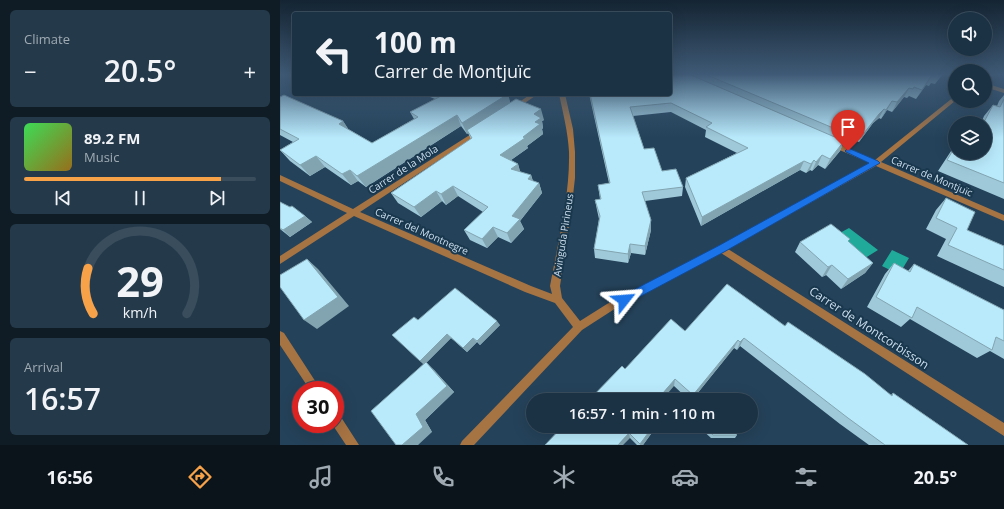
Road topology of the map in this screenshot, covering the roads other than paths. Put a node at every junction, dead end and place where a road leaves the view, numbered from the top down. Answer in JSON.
{"nodes":[{"id":1,"x":532,"y":96,"type":"edge"},
{"id":2,"x":562,"y":96,"type":"edge"},
{"id":3,"x":948,"y":104,"type":"edge"},
{"id":4,"x":509,"y":111,"type":"edge"},
{"id":5,"x":482,"y":129,"type":"edge"},
{"id":6,"x":827,"y":141,"type":"edge"},
{"id":7,"x":876,"y":163,"type":"junction"},
{"id":8,"x":280,"y":178,"type":"edge"},
{"id":9,"x":354,"y":213,"type":"junction"},
{"id":10,"x":1004,"y":218,"type":"edge"},
{"id":11,"x":721,"y":249,"type":"junction"},
{"id":12,"x":280,"y":260,"type":"edge"},
{"id":13,"x":558,"y":300,"type":"junction"},
{"id":14,"x":579,"y":327,"type":"junction"},
{"id":15,"x":280,"y":336,"type":"edge"},
{"id":16,"x":310,"y":381,"type":"edge"},
{"id":17,"x":1004,"y":430,"type":"edge"},
{"id":18,"x":344,"y":432,"type":"edge"},
{"id":19,"x":353,"y":445,"type":"edge"},
{"id":20,"x":466,"y":445,"type":"edge"}],
"edges":[{"from":1,"to":4,"type":"street"},
{"from":2,"to":13,"type":"street","name":"Avinguda Pirineus"},
{"from":3,"to":7,"type":"street"},
{"from":5,"to":9,"type":"street","name":"Carrer de la Mola"},
{"from":6,"to":7,"type":"street","name":"Carrer de Montjuïc"},
{"from":7,"to":10,"type":"street","name":"Carrer de Montjuïc"},
{"from":7,"to":11,"type":"street"},
{"from":8,"to":9,"type":"street","name":"Carrer del Montnegre"},
{"from":9,"to":12,"type":"street","name":"Carrer de la Mola"},
{"from":9,"to":13,"type":"street","name":"Carrer del Montnegre"},
{"from":11,"to":14,"type":"street"},
{"from":11,"to":17,"type":"street","name":"Carrer de Montcorbisson"},
{"from":13,"to":14,"type":"street"},
{"from":14,"to":20,"type":"street"},
{"from":15,"to":16,"type":"street"},
{"from":18,"to":19,"type":"street"}]}
